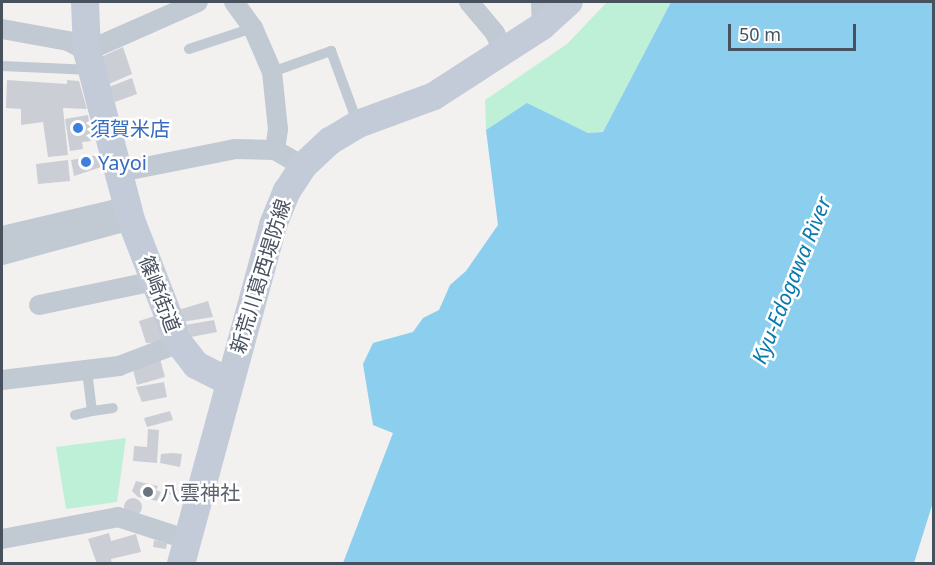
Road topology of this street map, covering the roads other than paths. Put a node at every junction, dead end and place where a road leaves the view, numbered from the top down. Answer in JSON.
{"nodes":[{"id":1,"x":85,"y":2,"type":"edge"},
{"id":2,"x":198,"y":2,"type":"edge"},
{"id":3,"x":234,"y":2,"type":"edge"},
{"id":4,"x":469,"y":2,"type":"edge"},
{"id":5,"x":569,"y":2,"type":"edge"},
{"id":6,"x":541,"y":14,"type":"edge"},
{"id":7,"x":253,"y":28,"type":"junction"},
{"id":8,"x":2,"y":29,"type":"edge"},
{"id":9,"x":189,"y":49,"type":"dead end"},
{"id":10,"x":504,"y":53,"type":"junction"},
{"id":11,"x":90,"y":61,"type":"junction"},
{"id":12,"x":2,"y":66,"type":"edge"},
{"id":13,"x":272,"y":72,"type":"junction"},
{"id":14,"x":358,"y":124,"type":"junction"},
{"id":15,"x":275,"y":150,"type":"junction"},
{"id":16,"x":303,"y":166,"type":"junction"},
{"id":17,"x":120,"y":172,"type":"junction"},
{"id":18,"x":124,"y":214,"type":"junction"},
{"id":19,"x":2,"y":236,"type":"edge"},
{"id":20,"x":2,"y":255,"type":"edge"},
{"id":21,"x":154,"y":281,"type":"junction"},
{"id":22,"x":39,"y":306,"type":"dead end"},
{"id":23,"x":179,"y":343,"type":"junction"},
{"id":24,"x":87,"y":371,"type":"junction"},
{"id":25,"x":2,"y":380,"type":"edge"},
{"id":26,"x":228,"y":381,"type":"junction"},
{"id":27,"x":113,"y":408,"type":"dead end"},
{"id":28,"x":92,"y":411,"type":"junction"},
{"id":29,"x":75,"y":415,"type":"dead end"},
{"id":30,"x":2,"y":539,"type":"edge"},
{"id":31,"x":184,"y":552,"type":"edge"}],
"edges":[{"from":1,"to":11,"type":"main road","name":"篠崎街道"},
{"from":2,"to":11,"type":"street"},
{"from":3,"to":7,"type":"street"},
{"from":4,"to":10,"type":"street"},
{"from":5,"to":6,"type":"main road","name":"新荒川葛西堤防線"},
{"from":6,"to":10,"type":"main road","name":"新荒川葛西堤防線"},
{"from":7,"to":9,"type":"lane"},
{"from":7,"to":13,"type":"street"},
{"from":8,"to":11,"type":"street"},
{"from":10,"to":14,"type":"main road","name":"新荒川葛西堤防線"},
{"from":11,"to":12,"type":"lane"},
{"from":11,"to":17,"type":"main road","name":"篠崎街道"},
{"from":13,"to":14,"type":"lane"},
{"from":13,"to":15,"type":"street"},
{"from":14,"to":16,"type":"main road","name":"新荒川葛西堤防線"},
{"from":15,"to":16,"type":"street"},
{"from":15,"to":17,"type":"street"},
{"from":16,"to":26,"type":"main road","name":"新荒川葛西堤防線"},
{"from":17,"to":18,"type":"main road","name":"篠崎街道"},
{"from":18,"to":19,"type":"street"},
{"from":18,"to":20,"type":"street"},
{"from":18,"to":21,"type":"main road","name":"篠崎街道"},
{"from":21,"to":22,"type":"street"},
{"from":21,"to":23,"type":"main road","name":"篠崎街道"},
{"from":23,"to":24,"type":"street"},
{"from":23,"to":26,"type":"main road","name":"篠崎街道"},
{"from":24,"to":25,"type":"street"},
{"from":24,"to":28,"type":"lane"},
{"from":26,"to":31,"type":"main road"},
{"from":27,"to":28,"type":"lane"},
{"from":28,"to":29,"type":"lane"},
{"from":30,"to":31,"type":"street"}]}
